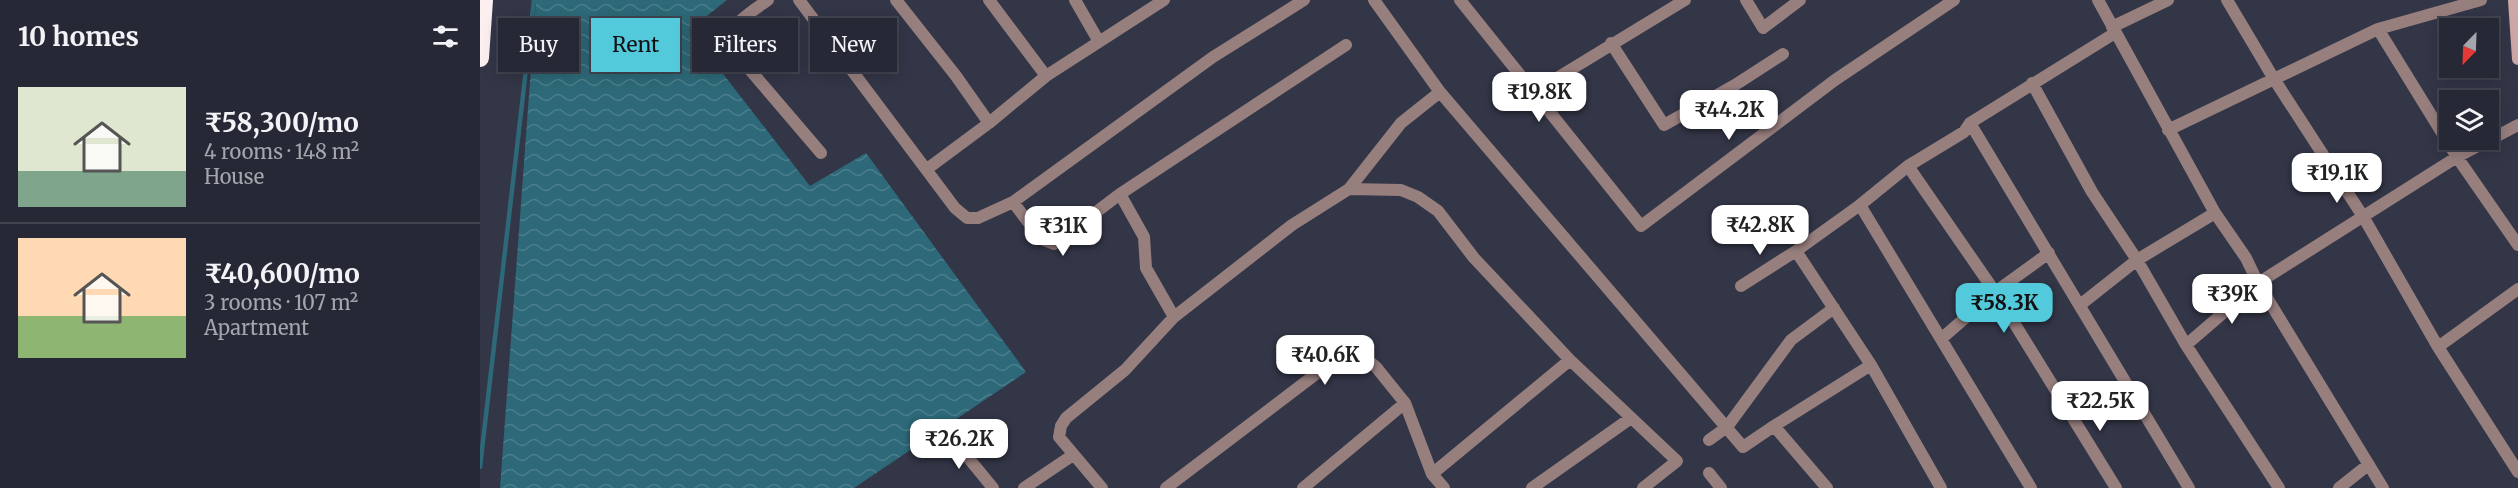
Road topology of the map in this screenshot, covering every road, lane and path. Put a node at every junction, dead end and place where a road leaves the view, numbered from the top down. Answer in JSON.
{"nodes":[{"id":1,"x":484,"y":0,"type":"edge"},
{"id":2,"x":768,"y":0,"type":"edge"},
{"id":3,"x":799,"y":0,"type":"edge"},
{"id":4,"x":896,"y":0,"type":"edge"},
{"id":5,"x":989,"y":0,"type":"edge"},
{"id":6,"x":1075,"y":0,"type":"edge"},
{"id":7,"x":1164,"y":0,"type":"edge"},
{"id":8,"x":1304,"y":0,"type":"edge"},
{"id":9,"x":1374,"y":0,"type":"edge"},
{"id":10,"x":1460,"y":0,"type":"edge"},
{"id":11,"x":1684,"y":0,"type":"edge"},
{"id":12,"x":1746,"y":0,"type":"edge"},
{"id":13,"x":1800,"y":0,"type":"edge"},
{"id":14,"x":1954,"y":0,"type":"edge"},
{"id":15,"x":2098,"y":0,"type":"edge"},
{"id":16,"x":2168,"y":0,"type":"edge"},
{"id":17,"x":2227,"y":0,"type":"edge"},
{"id":18,"x":2481,"y":0,"type":"edge"},
{"id":19,"x":2514,"y":0,"type":"edge"},
{"id":20,"x":2378,"y":29,"type":"junction"},
{"id":21,"x":2114,"y":30,"type":"junction"},
{"id":22,"x":1098,"y":40,"type":"junction"},
{"id":23,"x":1611,"y":43,"type":"junction"},
{"id":24,"x":1346,"y":45,"type":"dead end"},
{"id":25,"x":1783,"y":54,"type":"dead end"},
{"id":26,"x":480,"y":58,"type":"edge"},
{"id":27,"x":2518,"y":59,"type":"edge"},
{"id":28,"x":1046,"y":76,"type":"junction"},
{"id":29,"x":2274,"y":79,"type":"junction"},
{"id":30,"x":2032,"y":83,"type":"junction"},
{"id":31,"x":1440,"y":92,"type":"junction"},
{"id":32,"x":1534,"y":92,"type":"junction"},
{"id":33,"x":988,"y":123,"type":"junction"},
{"id":34,"x":1970,"y":123,"type":"junction"},
{"id":35,"x":2518,"y":125,"type":"edge"},
{"id":36,"x":2168,"y":130,"type":"junction"},
{"id":37,"x":820,"y":153,"type":"dead end"},
{"id":38,"x":2457,"y":157,"type":"junction"},
{"id":39,"x":1908,"y":166,"type":"junction"},
{"id":40,"x":927,"y":169,"type":"junction"},
{"id":41,"x":1349,"y":189,"type":"junction"},
{"id":42,"x":1120,"y":194,"type":"junction"},
{"id":43,"x":1012,"y":202,"type":"junction"},
{"id":44,"x":1860,"y":205,"type":"junction"},
{"id":45,"x":2215,"y":213,"type":"junction"},
{"id":46,"x":2364,"y":218,"type":"junction"},
{"id":47,"x":2518,"y":245,"type":"edge"},
{"id":48,"x":1796,"y":251,"type":"junction"},
{"id":49,"x":2049,"y":253,"type":"junction"},
{"id":50,"x":2137,"y":260,"type":"junction"},
{"id":51,"x":2258,"y":283,"type":"junction"},
{"id":52,"x":1741,"y":286,"type":"dead end"},
{"id":53,"x":2518,"y":289,"type":"edge"},
{"id":54,"x":1995,"y":292,"type":"junction"},
{"id":55,"x":2080,"y":305,"type":"junction"},
{"id":56,"x":1834,"y":308,"type":"junction"},
{"id":57,"x":1174,"y":316,"type":"junction"},
{"id":58,"x":1941,"y":339,"type":"junction"},
{"id":59,"x":2186,"y":345,"type":"junction"},
{"id":60,"x":2438,"y":347,"type":"junction"},
{"id":61,"x":1570,"y":360,"type":"junction"},
{"id":62,"x":1871,"y":365,"type":"junction"},
{"id":63,"x":1405,"y":403,"type":"junction"},
{"id":64,"x":1632,"y":418,"type":"junction"},
{"id":65,"x":1774,"y":426,"type":"junction"},
{"id":66,"x":1727,"y":427,"type":"junction"},
{"id":67,"x":948,"y":433,"type":"dead end"},
{"id":68,"x":1710,"y":440,"type":"dead end"},
{"id":69,"x":1074,"y":455,"type":"junction"},
{"id":70,"x":2368,"y":465,"type":"junction"},
{"id":71,"x":2518,"y":472,"type":"edge"},
{"id":72,"x":1709,"y":473,"type":"dead end"},
{"id":73,"x":1432,"y":474,"type":"junction"},
{"id":74,"x":993,"y":488,"type":"edge"},
{"id":75,"x":1024,"y":488,"type":"edge"},
{"id":76,"x":1102,"y":488,"type":"edge"},
{"id":77,"x":1166,"y":488,"type":"edge"},
{"id":78,"x":1303,"y":488,"type":"edge"},
{"id":79,"x":1444,"y":488,"type":"edge"},
{"id":80,"x":1532,"y":488,"type":"edge"},
{"id":81,"x":1643,"y":488,"type":"edge"},
{"id":82,"x":1721,"y":488,"type":"edge"},
{"id":83,"x":1827,"y":488,"type":"edge"},
{"id":84,"x":1941,"y":488,"type":"edge"},
{"id":85,"x":2031,"y":488,"type":"edge"},
{"id":86,"x":2116,"y":488,"type":"edge"},
{"id":87,"x":2189,"y":488,"type":"edge"},
{"id":88,"x":2279,"y":488,"type":"edge"},
{"id":89,"x":2339,"y":488,"type":"edge"},
{"id":90,"x":2383,"y":488,"type":"edge"}],
"edges":[{"from":1,"to":26,"type":"highway"},
{"from":2,"to":37,"type":"street"},
{"from":3,"to":40,"type":"street"},
{"from":4,"to":33,"type":"street"},
{"from":5,"to":28,"type":"street"},
{"from":6,"to":22,"type":"street"},
{"from":7,"to":22,"type":"street"},
{"from":8,"to":43,"type":"street"},
{"from":9,"to":31,"type":"street"},
{"from":10,"to":32,"type":"street"},
{"from":11,"to":23,"type":"street"},
{"from":12,"to":13,"type":"street"},
{"from":14,"to":32,"type":"street"},
{"from":15,"to":21,"type":"street"},
{"from":16,"to":21,"type":"street"},
{"from":17,"to":29,"type":"street"},
{"from":18,"to":20,"type":"street"},
{"from":19,"to":27,"type":"street"},
{"from":20,"to":29,"type":"street"},
{"from":20,"to":38,"type":"street"},
{"from":21,"to":30,"type":"street"},
{"from":21,"to":36,"type":"street"},
{"from":22,"to":28,"type":"street"},
{"from":23,"to":25,"type":"street"},
{"from":23,"to":32,"type":"street"},
{"from":24,"to":42,"type":"street"},
{"from":28,"to":33,"type":"street"},
{"from":29,"to":36,"type":"street"},
{"from":29,"to":46,"type":"street"},
{"from":30,"to":34,"type":"street"},
{"from":30,"to":50,"type":"street"},
{"from":31,"to":41,"type":"street"},
{"from":31,"to":66,"type":"street"},
{"from":33,"to":40,"type":"street"},
{"from":34,"to":39,"type":"street"},
{"from":34,"to":49,"type":"street"},
{"from":35,"to":38,"type":"street"},
{"from":36,"to":45,"type":"street"},
{"from":38,"to":46,"type":"street"},
{"from":38,"to":47,"type":"street"},
{"from":39,"to":44,"type":"street"},
{"from":39,"to":54,"type":"street"},
{"from":40,"to":43,"type":"street"},
{"from":41,"to":57,"type":"street"},
{"from":41,"to":61,"type":"street"},
{"from":42,"to":43,"type":"street"},
{"from":42,"to":57,"type":"street"},
{"from":44,"to":48,"type":"street"},
{"from":44,"to":58,"type":"street"},
{"from":45,"to":50,"type":"street"},
{"from":45,"to":51,"type":"street"},
{"from":46,"to":51,"type":"street"},
{"from":46,"to":60,"type":"street"},
{"from":48,"to":52,"type":"street"},
{"from":48,"to":56,"type":"street"},
{"from":49,"to":54,"type":"street"},
{"from":49,"to":55,"type":"street"},
{"from":50,"to":55,"type":"street"},
{"from":50,"to":59,"type":"street"},
{"from":51,"to":59,"type":"street"},
{"from":51,"to":70,"type":"street"},
{"from":53,"to":60,"type":"street"},
{"from":54,"to":58,"type":"street"},
{"from":54,"to":86,"type":"street"},
{"from":55,"to":87,"type":"street"},
{"from":56,"to":62,"type":"street"},
{"from":56,"to":66,"type":"street"},
{"from":57,"to":69,"type":"street"},
{"from":58,"to":85,"type":"street"},
{"from":59,"to":88,"type":"street"},
{"from":60,"to":71,"type":"street"},
{"from":61,"to":64,"type":"street"},
{"from":61,"to":73,"type":"street"},
{"from":62,"to":65,"type":"street"},
{"from":62,"to":84,"type":"street"},
{"from":63,"to":73,"type":"street"},
{"from":63,"to":77,"type":"street"},
{"from":63,"to":78,"type":"street"},
{"from":64,"to":80,"type":"street"},
{"from":64,"to":81,"type":"street"},
{"from":65,"to":66,"type":"street"},
{"from":65,"to":83,"type":"street"},
{"from":66,"to":68,"type":"street"},
{"from":67,"to":74,"type":"street"},
{"from":69,"to":75,"type":"street"},
{"from":69,"to":76,"type":"street"},
{"from":70,"to":89,"type":"street"},
{"from":70,"to":90,"type":"street"},
{"from":72,"to":82,"type":"street"},
{"from":73,"to":79,"type":"street"}]}
